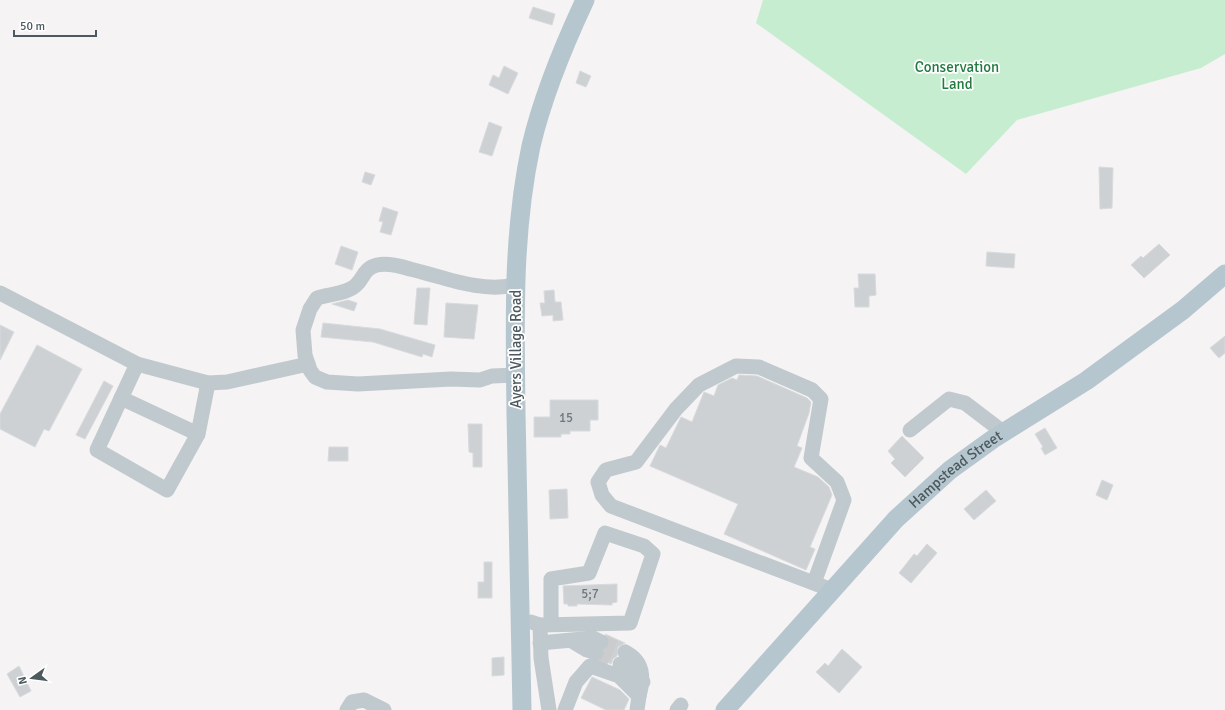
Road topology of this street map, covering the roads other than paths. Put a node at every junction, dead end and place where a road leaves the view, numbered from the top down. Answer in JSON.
{"nodes":[{"id":1,"x":585,"y":0,"type":"edge"},
{"id":2,"x":1225,"y":274,"type":"edge"},
{"id":3,"x":515,"y":285,"type":"junction"},
{"id":4,"x":0,"y":293,"type":"edge"},
{"id":5,"x":137,"y":364,"type":"junction"},
{"id":6,"x":308,"y":364,"type":"junction"},
{"id":7,"x":516,"y":375,"type":"junction"},
{"id":8,"x":208,"y":383,"type":"junction"},
{"id":9,"x":121,"y":398,"type":"junction"},
{"id":10,"x":910,"y":430,"type":"dead end"},
{"id":11,"x":1003,"y":432,"type":"junction"},
{"id":12,"x":198,"y":434,"type":"junction"},
{"id":13,"x":814,"y":582,"type":"junction"},
{"id":14,"x":832,"y":590,"type":"junction"},
{"id":15,"x":520,"y":619,"type":"junction"},
{"id":16,"x":546,"y":624,"type":"junction"},
{"id":17,"x":540,"y":643,"type":"junction"},
{"id":18,"x":599,"y":647,"type":"tunnel mouth"},
{"id":19,"x":623,"y":658,"type":"tunnel mouth"},
{"id":20,"x":638,"y":703,"type":"edge"},
{"id":21,"x":348,"y":710,"type":"edge"},
{"id":22,"x":384,"y":710,"type":"edge"},
{"id":23,"x":522,"y":710,"type":"edge"},
{"id":24,"x":549,"y":710,"type":"edge"},
{"id":25,"x":565,"y":710,"type":"edge"},
{"id":26,"x":725,"y":710,"type":"edge"}],
"edges":[{"from":1,"to":3,"type":"main road","name":"Ayers Village Road"},
{"from":2,"to":11,"type":"main road","name":"Hampstead Street"},
{"from":3,"to":6,"type":"street"},
{"from":3,"to":7,"type":"main road","name":"Ayers Village Road"},
{"from":4,"to":5,"type":"street"},
{"from":5,"to":8,"type":"street"},
{"from":5,"to":9,"type":"street"},
{"from":6,"to":7,"type":"street"},
{"from":6,"to":8,"type":"street"},
{"from":7,"to":15,"type":"main road","name":"Ayers Village Road"},
{"from":8,"to":12,"type":"street"},
{"from":9,"to":12,"type":"street"},
{"from":9,"to":12,"type":"street"},
{"from":10,"to":11,"type":"street"},
{"from":11,"to":14,"type":"main road","name":"Hampstead Street"},
{"from":13,"to":13,"type":"street"},
{"from":13,"to":14,"type":"street"},
{"from":14,"to":26,"type":"main road","name":"Hampstead Street"},
{"from":15,"to":16,"type":"street"},
{"from":15,"to":23,"type":"main road","name":"Ayers Village Road"},
{"from":16,"to":16,"type":"street"},
{"from":16,"to":17,"type":"street"},
{"from":17,"to":18,"type":"street"},
{"from":17,"to":24,"type":"street"},
{"from":19,"to":20,"type":"street"},
{"from":20,"to":25,"type":"street"},
{"from":21,"to":22,"type":"street"}]}
